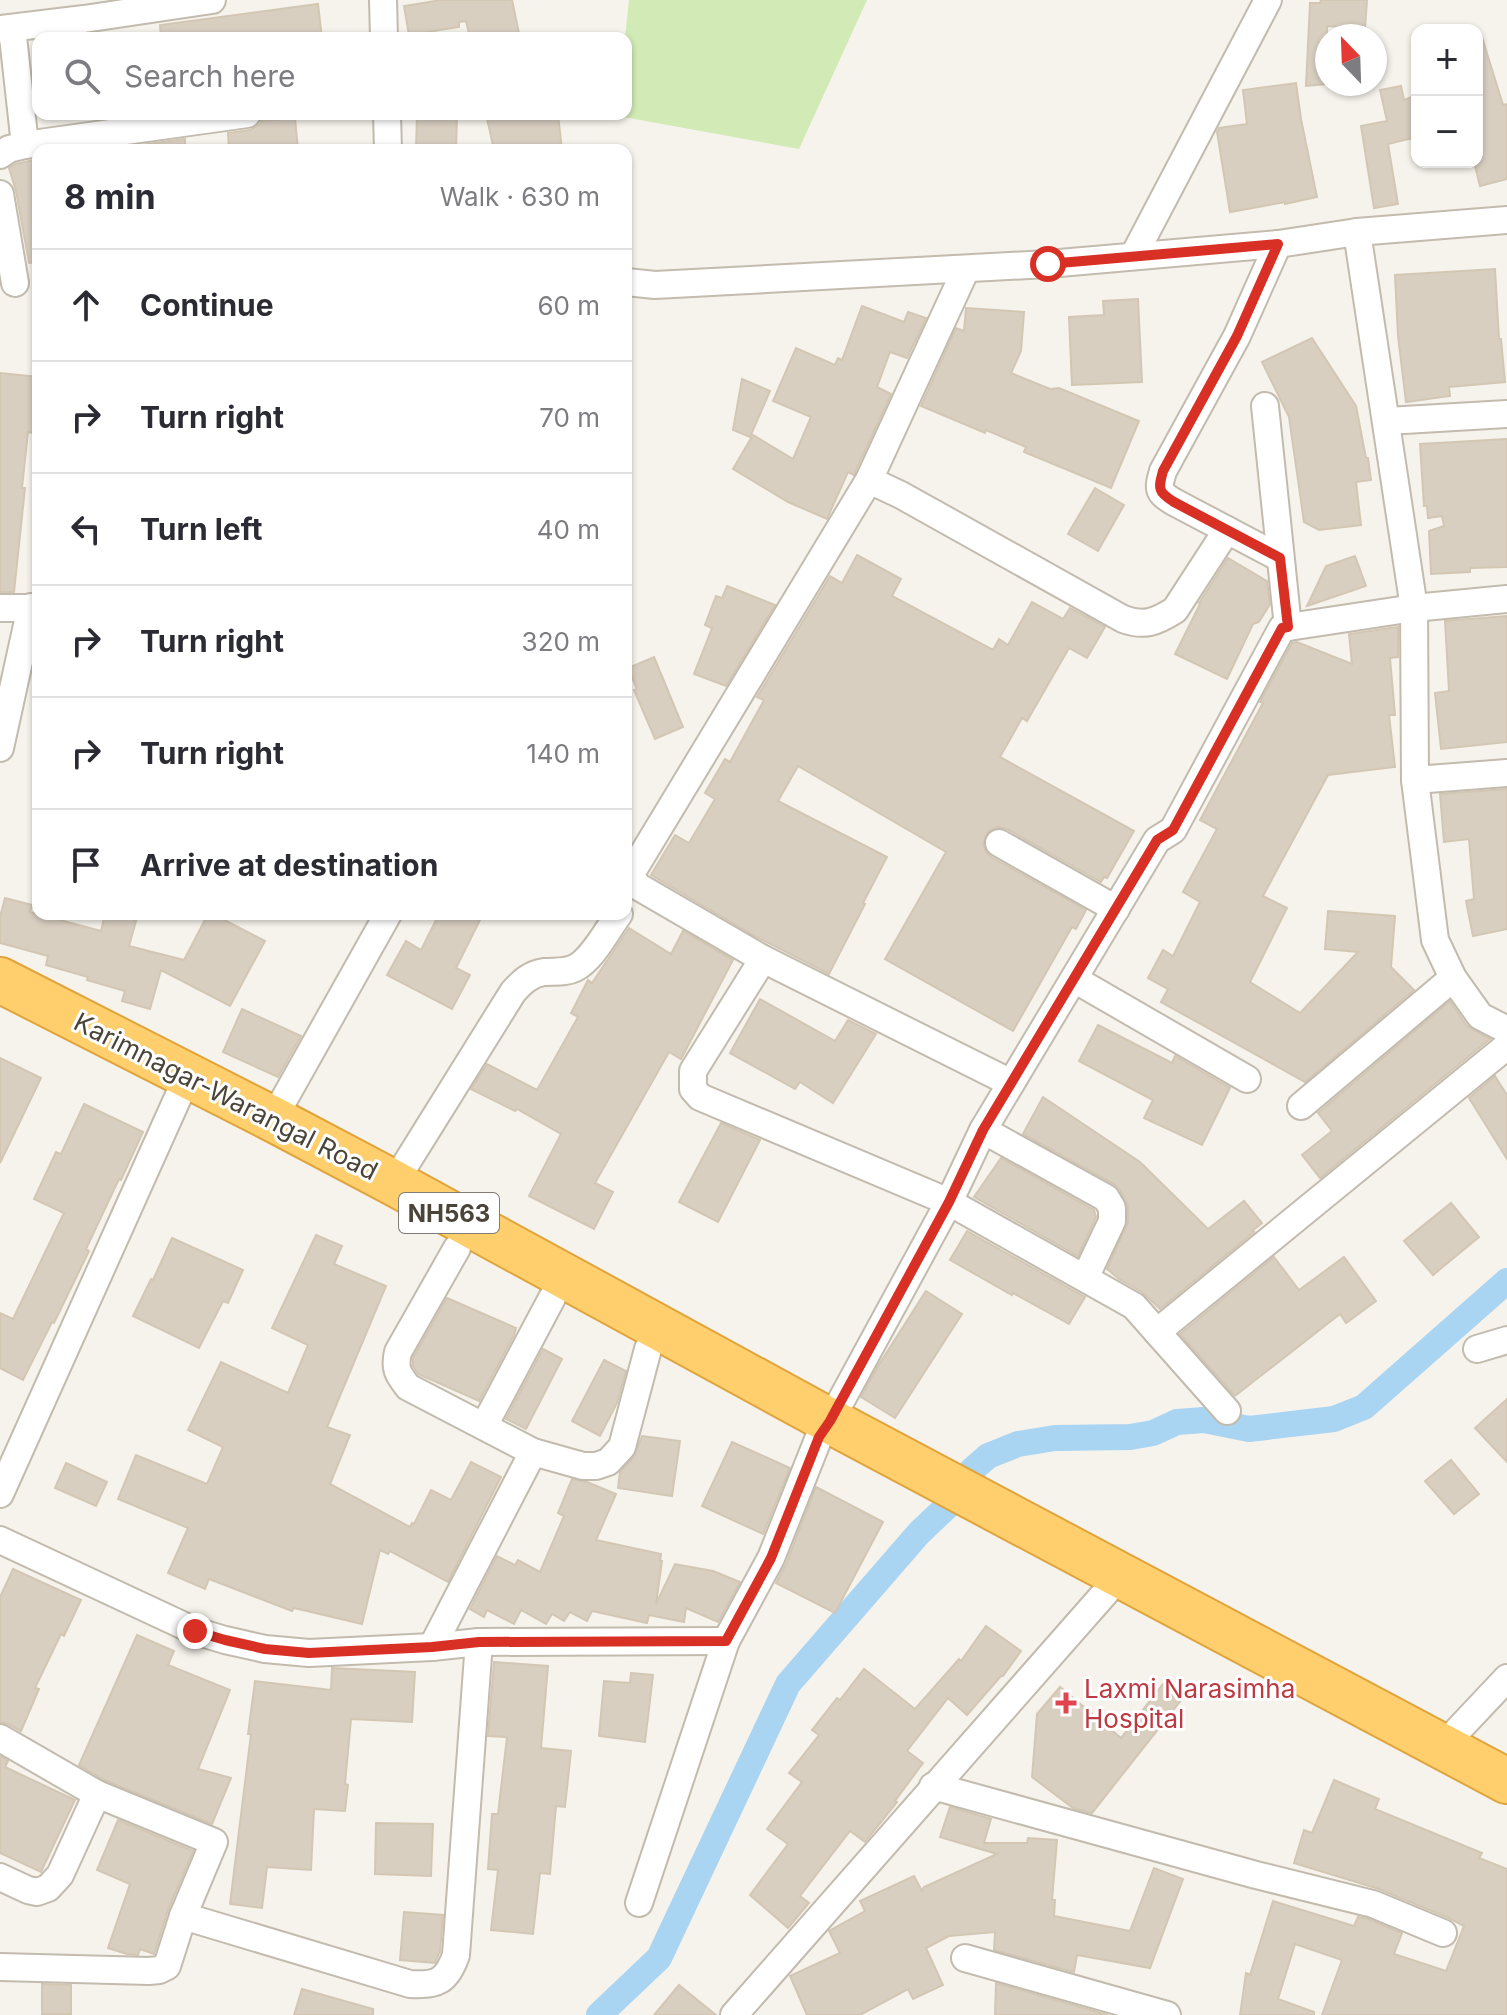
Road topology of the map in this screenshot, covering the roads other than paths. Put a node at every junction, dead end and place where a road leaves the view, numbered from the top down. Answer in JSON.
{"nodes":[{"id":1,"x":212,"y":0,"type":"edge"},
{"id":2,"x":383,"y":0,"type":"edge"},
{"id":3,"x":1268,"y":0,"type":"edge"},
{"id":4,"x":82,"y":10,"type":"edge"},
{"id":5,"x":6,"y":28,"type":"edge"},
{"id":6,"x":384,"y":32,"type":"edge"},
{"id":7,"x":204,"y":120,"type":"edge"},
{"id":8,"x":387,"y":120,"type":"edge"},
{"id":9,"x":32,"y":144,"type":"edge"},
{"id":10,"x":32,"y":144,"type":"edge"},
{"id":11,"x":388,"y":144,"type":"edge"},
{"id":12,"x":25,"y":145,"type":"junction"},
{"id":13,"x":0,"y":155,"type":"edge"},
{"id":14,"x":0,"y":194,"type":"edge"},
{"id":15,"x":1507,"y":220,"type":"edge"},
{"id":16,"x":1357,"y":232,"type":"junction"},
{"id":17,"x":1278,"y":244,"type":"junction"},
{"id":18,"x":1134,"y":255,"type":"junction"},
{"id":19,"x":966,"y":269,"type":"junction"},
{"id":20,"x":18,"y":283,"type":"edge"},
{"id":21,"x":632,"y":283,"type":"edge"},
{"id":22,"x":1265,"y":406,"type":"dead end"},
{"id":23,"x":1507,"y":414,"type":"edge"},
{"id":24,"x":1387,"y":421,"type":"junction"},
{"id":25,"x":869,"y":480,"type":"junction"},
{"id":26,"x":1227,"y":530,"type":"junction"},
{"id":27,"x":1280,"y":558,"type":"junction"},
{"id":28,"x":1507,"y":599,"type":"edge"},
{"id":29,"x":0,"y":608,"type":"edge"},
{"id":30,"x":32,"y":608,"type":"edge"},
{"id":31,"x":1414,"y":608,"type":"junction"},
{"id":32,"x":32,"y":616,"type":"edge"},
{"id":33,"x":1288,"y":627,"type":"junction"},
{"id":34,"x":0,"y":748,"type":"edge"},
{"id":35,"x":1507,"y":773,"type":"edge"},
{"id":36,"x":1415,"y":780,"type":"junction"},
{"id":37,"x":999,"y":843,"type":"dead end"},
{"id":38,"x":632,"y":883,"type":"edge"},
{"id":39,"x":632,"y":887,"type":"edge"},
{"id":40,"x":1116,"y":909,"type":"junction"},
{"id":41,"x":385,"y":920,"type":"edge"},
{"id":42,"x":615,"y":920,"type":"edge"},
{"id":43,"x":763,"y":959,"type":"junction"},
{"id":44,"x":1453,"y":978,"type":"junction"},
{"id":45,"x":1074,"y":979,"type":"junction"},
{"id":46,"x":0,"y":980,"type":"edge"},
{"id":47,"x":0,"y":1010,"type":"edge"},
{"id":48,"x":1507,"y":1030,"type":"edge"},
{"id":49,"x":1507,"y":1046,"type":"edge"},
{"id":50,"x":1247,"y":1079,"type":"dead end"},
{"id":51,"x":1011,"y":1083,"type":"junction"},
{"id":52,"x":181,"y":1088,"type":"junction"},
{"id":53,"x":1301,"y":1106,"type":"dead end"},
{"id":54,"x":273,"y":1119,"type":"junction"},
{"id":55,"x":983,"y":1130,"type":"junction"},
{"id":56,"x":394,"y":1183,"type":"junction"},
{"id":57,"x":949,"y":1202,"type":"junction"},
{"id":58,"x":457,"y":1248,"type":"junction"},
{"id":59,"x":1085,"y":1278,"type":"junction"},
{"id":60,"x":552,"y":1298,"type":"junction"},
{"id":61,"x":1157,"y":1332,"type":"junction"},
{"id":62,"x":1507,"y":1340,"type":"edge"},
{"id":63,"x":648,"y":1349,"type":"junction"},
{"id":64,"x":1477,"y":1349,"type":"dead end"},
{"id":65,"x":1227,"y":1411,"type":"dead end"},
{"id":66,"x":484,"y":1426,"type":"junction"},
{"id":67,"x":825,"y":1429,"type":"junction"},
{"id":68,"x":533,"y":1452,"type":"junction"},
{"id":69,"x":0,"y":1494,"type":"edge"},
{"id":70,"x":0,"y":1540,"type":"edge"},
{"id":71,"x":1069,"y":1561,"type":"junction"},
{"id":72,"x":1106,"y":1592,"type":"junction"},
{"id":73,"x":726,"y":1641,"type":"junction"},
{"id":74,"x":479,"y":1642,"type":"junction"},
{"id":75,"x":432,"y":1647,"type":"junction"},
{"id":76,"x":1507,"y":1678,"type":"edge"},
{"id":77,"x":0,"y":1738,"type":"edge"},
{"id":78,"x":1442,"y":1747,"type":"junction"},
{"id":79,"x":1507,"y":1781,"type":"edge"},
{"id":80,"x":933,"y":1786,"type":"junction"},
{"id":81,"x":97,"y":1794,"type":"junction"},
{"id":82,"x":1507,"y":1806,"type":"edge"},
{"id":83,"x":0,"y":1877,"type":"edge"},
{"id":84,"x":639,"y":1903,"type":"dead end"},
{"id":85,"x":183,"y":1916,"type":"junction"},
{"id":86,"x":1443,"y":1933,"type":"dead end"},
{"id":87,"x":965,"y":1958,"type":"dead end"},
{"id":88,"x":0,"y":1967,"type":"edge"},
{"id":89,"x":736,"y":2014,"type":"edge"},
{"id":90,"x":1167,"y":2015,"type":"edge"}],
"edges":[{"from":1,"to":4,"type":"street"},
{"from":2,"to":6,"type":"street"},
{"from":3,"to":18,"type":"street"},
{"from":4,"to":5,"type":"street"},
{"from":5,"to":12,"type":"street"},
{"from":7,"to":10,"type":"street"},
{"from":8,"to":11,"type":"street"},
{"from":9,"to":12,"type":"street"},
{"from":12,"to":13,"type":"street"},
{"from":14,"to":20,"type":"street"},
{"from":15,"to":16,"type":"street"},
{"from":16,"to":17,"type":"street"},
{"from":16,"to":24,"type":"street"},
{"from":17,"to":18,"type":"street"},
{"from":17,"to":26,"type":"street"},
{"from":18,"to":19,"type":"street"},
{"from":19,"to":21,"type":"street"},
{"from":19,"to":25,"type":"street"},
{"from":22,"to":27,"type":"street"},
{"from":23,"to":24,"type":"street"},
{"from":24,"to":31,"type":"street"},
{"from":25,"to":26,"type":"street"},
{"from":25,"to":38,"type":"street"},
{"from":26,"to":27,"type":"street"},
{"from":27,"to":33,"type":"street"},
{"from":28,"to":31,"type":"street"},
{"from":29,"to":30,"type":"street"},
{"from":31,"to":33,"type":"street"},
{"from":31,"to":36,"type":"street"},
{"from":32,"to":34,"type":"street"},
{"from":33,"to":40,"type":"street"},
{"from":35,"to":36,"type":"street"},
{"from":36,"to":44,"type":"street"},
{"from":37,"to":40,"type":"street"},
{"from":39,"to":43,"type":"street"},
{"from":40,"to":45,"type":"street"},
{"from":41,"to":54,"type":"street"},
{"from":42,"to":56,"type":"street"},
{"from":43,"to":51,"type":"street"},
{"from":43,"to":57,"type":"street"},
{"from":44,"to":48,"type":"street"},
{"from":44,"to":53,"type":"street"},
{"from":45,"to":50,"type":"street"},
{"from":45,"to":51,"type":"street"},
{"from":46,"to":52,"type":"highway","name":"Karimnagar-Warangal Road","number":"NH563"},
{"from":47,"to":52,"type":"highway","name":"Karimnagar-Warangal Road","number":"NH563"},
{"from":49,"to":61,"type":"street"},
{"from":51,"to":55,"type":"street"},
{"from":52,"to":54,"type":"highway","name":"Karimnagar-Warangal Road","number":"NH563"},
{"from":52,"to":58,"type":"highway","name":"Karimnagar-Warangal Road","number":"NH563"},
{"from":52,"to":69,"type":"street"},
{"from":54,"to":56,"type":"highway","name":"Karimnagar-Warangal Road","number":"NH563"},
{"from":55,"to":57,"type":"street"},
{"from":55,"to":59,"type":"street"},
{"from":56,"to":67,"type":"highway","name":"Karimnagar-Warangal Road","number":"NH563"},
{"from":57,"to":59,"type":"street"},
{"from":57,"to":67,"type":"street"},
{"from":58,"to":60,"type":"highway","name":"Karimnagar-Warangal Road","number":"NH563"},
{"from":58,"to":66,"type":"street"},
{"from":59,"to":61,"type":"street"},
{"from":60,"to":63,"type":"highway","name":"Karimnagar-Warangal Road","number":"NH563"},
{"from":60,"to":66,"type":"street"},
{"from":61,"to":65,"type":"street"},
{"from":62,"to":64,"type":"street"},
{"from":63,"to":67,"type":"highway","name":"Karimnagar-Warangal Road","number":"NH563"},
{"from":63,"to":68,"type":"street"},
{"from":66,"to":68,"type":"street"},
{"from":67,"to":71,"type":"highway","name":"Karimnagar-Warangal Road","number":"NH563"},
{"from":67,"to":73,"type":"street"},
{"from":68,"to":75,"type":"street"},
{"from":70,"to":75,"type":"street"},
{"from":71,"to":72,"type":"highway","number":"NH563"},
{"from":71,"to":78,"type":"highway","number":"NH563"},
{"from":72,"to":80,"type":"street"},
{"from":72,"to":82,"type":"highway","number":"NH563"},
{"from":73,"to":74,"type":"street"},
{"from":73,"to":84,"type":"street"},
{"from":74,"to":75,"type":"street"},
{"from":74,"to":85,"type":"street"},
{"from":76,"to":78,"type":"street"},
{"from":77,"to":81,"type":"street"},
{"from":78,"to":79,"type":"highway","number":"NH563"},
{"from":80,"to":86,"type":"street"},
{"from":80,"to":89,"type":"street"},
{"from":81,"to":83,"type":"street"},
{"from":81,"to":85,"type":"street"},
{"from":85,"to":88,"type":"street"},
{"from":87,"to":90,"type":"street"}]}
